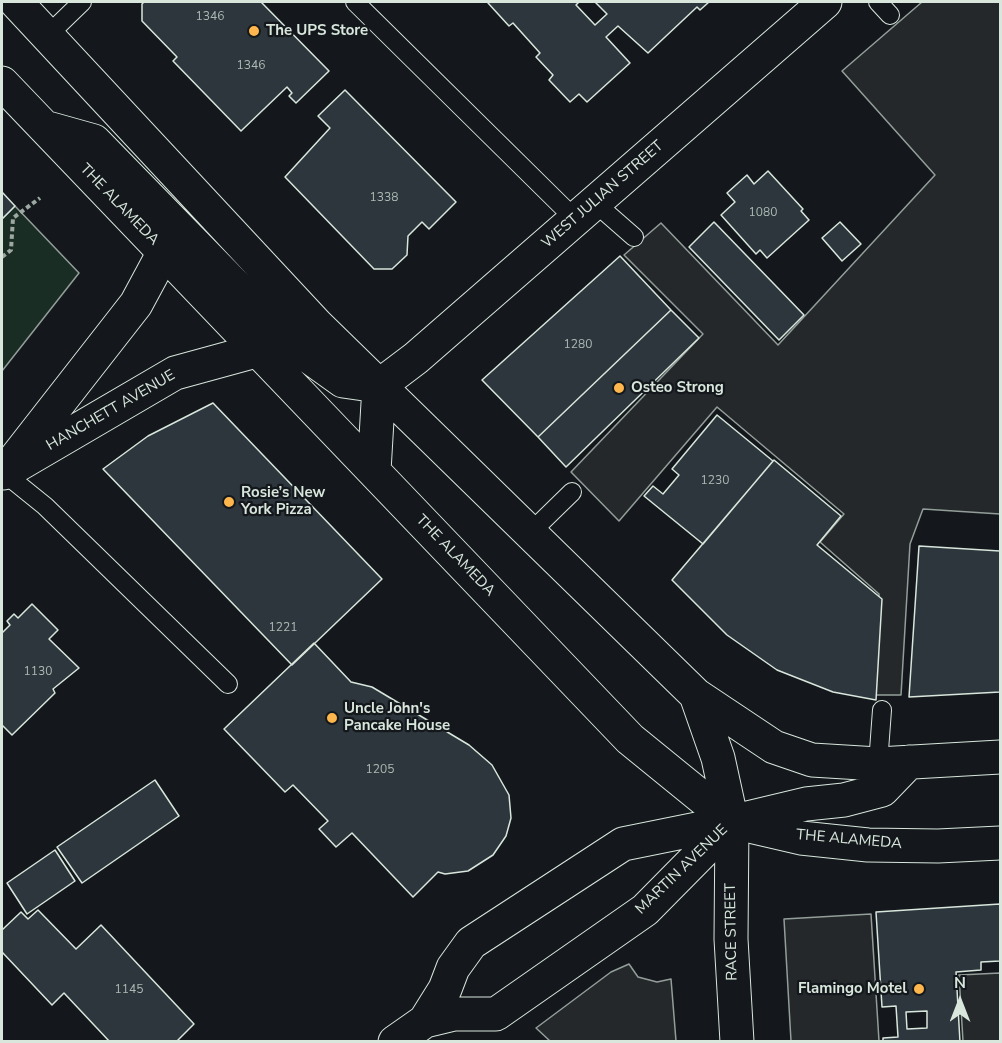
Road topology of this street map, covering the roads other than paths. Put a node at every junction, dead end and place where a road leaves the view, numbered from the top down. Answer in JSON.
{"nodes":[{"id":1,"x":16,"y":2,"type":"edge"},
{"id":2,"x":82,"y":2,"type":"edge"},
{"id":3,"x":355,"y":2,"type":"edge"},
{"id":4,"x":825,"y":2,"type":"edge"},
{"id":5,"x":48,"y":35,"type":"junction"},
{"id":6,"x":2,"y":83,"type":"edge"},
{"id":7,"x":44,"y":128,"type":"junction"},
{"id":8,"x":584,"y":211,"type":"junction"},
{"id":9,"x":634,"y":237,"type":"dead end"},
{"id":10,"x":164,"y":252,"type":"junction"},
{"id":11,"x":259,"y":350,"type":"junction"},
{"id":12,"x":379,"y":386,"type":"junction"},
{"id":13,"x":374,"y":471,"type":"junction"},
{"id":14,"x":3,"y":475,"type":"edge"},
{"id":15,"x":572,"y":492,"type":"dead end"},
{"id":16,"x":530,"y":533,"type":"junction"},
{"id":17,"x":228,"y":684,"type":"dead end"},
{"id":18,"x":696,"y":695,"type":"junction"},
{"id":19,"x":882,"y":710,"type":"dead end"},
{"id":20,"x":1000,"y":758,"type":"edge"},
{"id":21,"x":893,"y":763,"type":"junction"},
{"id":22,"x":732,"y":822,"type":"junction"},
{"id":23,"x":1000,"y":843,"type":"edge"},
{"id":24,"x":425,"y":1021,"type":"junction"},
{"id":25,"x":395,"y":1041,"type":"edge"},
{"id":26,"x":737,"y":1041,"type":"edge"}],
"edges":[{"from":1,"to":5,"type":"main road"},
{"from":2,"to":5,"type":"lane"},
{"from":3,"to":8,"type":"lane"},
{"from":4,"to":8,"type":"main road","name":"WEST JULIAN STREET"},
{"from":5,"to":12,"type":"main road"},
{"from":6,"to":7,"type":"main road","name":"THE ALAMEDA"},
{"from":7,"to":10,"type":"main road","name":"THE ALAMEDA"},
{"from":7,"to":12,"type":"main road"},
{"from":8,"to":9,"type":"lane"},
{"from":8,"to":12,"type":"main road","name":"WEST JULIAN STREET"},
{"from":10,"to":11,"type":"main road","name":"THE ALAMEDA"},
{"from":10,"to":14,"type":"main road","name":"HANCHETT AVENUE"},
{"from":11,"to":13,"type":"main road","name":"THE ALAMEDA"},
{"from":11,"to":14,"type":"main road","name":"HANCHETT AVENUE"},
{"from":12,"to":13,"type":"main road"},
{"from":12,"to":16,"type":"main road"},
{"from":13,"to":22,"type":"main road","name":"THE ALAMEDA"},
{"from":14,"to":17,"type":"lane"},
{"from":15,"to":16,"type":"lane"},
{"from":16,"to":18,"type":"main road"},
{"from":18,"to":21,"type":"main road"},
{"from":18,"to":22,"type":"main road","name":"RACE STREET"},
{"from":19,"to":21,"type":"lane"},
{"from":20,"to":21,"type":"main road"},
{"from":21,"to":22,"type":"main road"},
{"from":22,"to":23,"type":"main road","name":"THE ALAMEDA"},
{"from":22,"to":24,"type":"main road","name":"MARTIN AVENUE"},
{"from":22,"to":24,"type":"main road","name":"MARTIN AVENUE"},
{"from":22,"to":26,"type":"main road","name":"RACE STREET"},
{"from":24,"to":25,"type":"main road","name":"MARTIN AVENUE"}]}
